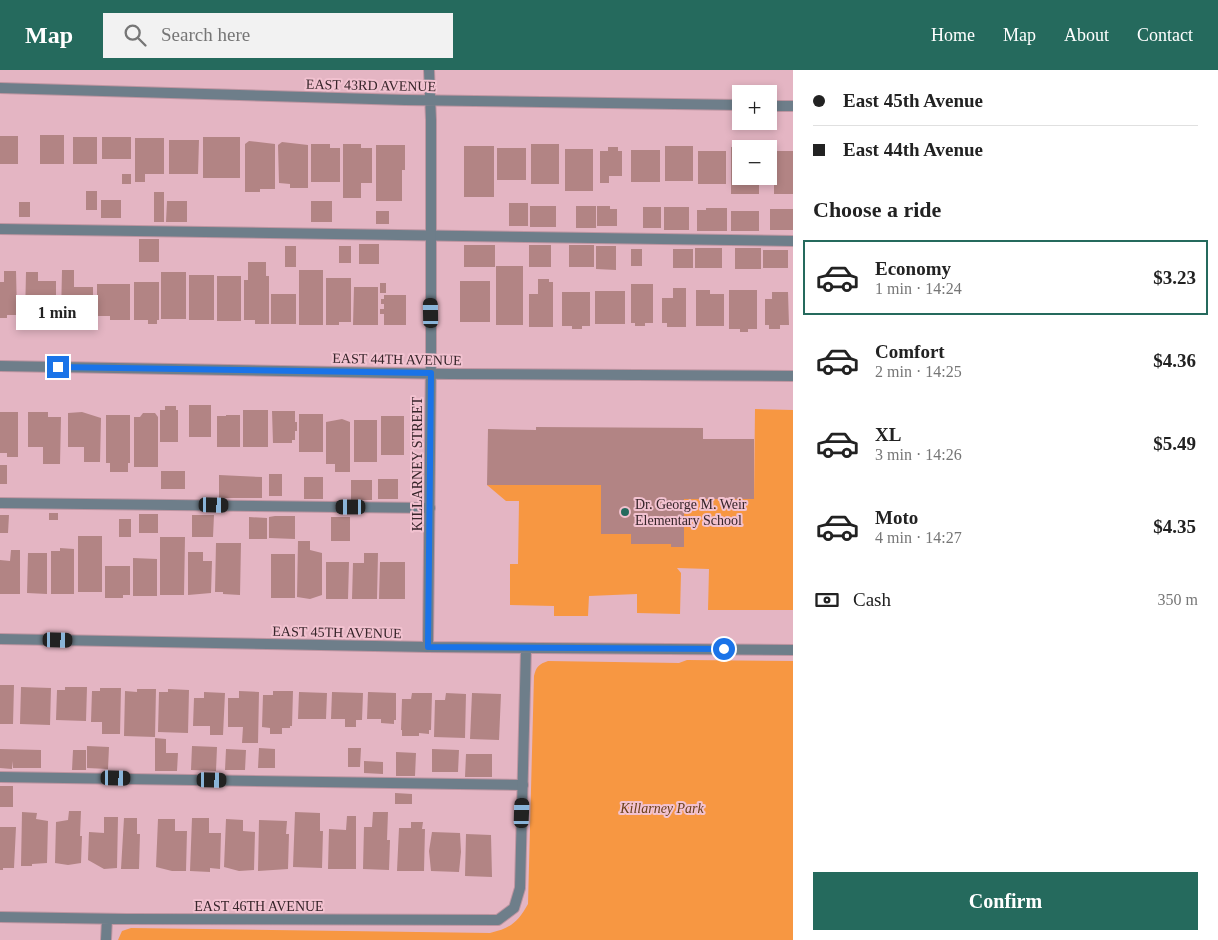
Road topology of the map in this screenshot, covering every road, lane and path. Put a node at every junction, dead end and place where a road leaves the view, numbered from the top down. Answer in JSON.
{"nodes":[{"id":1,"x":429,"y":70,"type":"edge"},
{"id":2,"x":0,"y":88,"type":"edge"},
{"id":3,"x":430,"y":100,"type":"junction"},
{"id":4,"x":732,"y":105,"type":"edge"},
{"id":5,"x":777,"y":106,"type":"edge"},
{"id":6,"x":793,"y":106,"type":"edge"},
{"id":7,"x":0,"y":229,"type":"edge"},
{"id":8,"x":430,"y":236,"type":"junction"},
{"id":9,"x":793,"y":241,"type":"edge"},
{"id":10,"x":0,"y":366,"type":"edge"},
{"id":11,"x":431,"y":373,"type":"junction"},
{"id":12,"x":793,"y":376,"type":"edge"},
{"id":13,"x":0,"y":503,"type":"edge"},
{"id":14,"x":430,"y":508,"type":"junction"},
{"id":15,"x":0,"y":639,"type":"edge"},
{"id":16,"x":428,"y":647,"type":"junction"},
{"id":17,"x":526,"y":648,"type":"junction"},
{"id":18,"x":793,"y":650,"type":"edge"},
{"id":19,"x":0,"y":777,"type":"edge"},
{"id":20,"x":523,"y":785,"type":"junction"},
{"id":21,"x":0,"y":917,"type":"edge"},
{"id":22,"x":107,"y":919,"type":"junction"},
{"id":23,"x":106,"y":940,"type":"edge"}],
"edges":[{"from":1,"to":3,"type":"street","name":"KILLARNEY STREET"},
{"from":2,"to":3,"type":"street","name":"EAST 43RD AVENUE"},
{"from":3,"to":4,"type":"street","name":"EAST 43RD AVENUE"},
{"from":3,"to":8,"type":"street","name":"KILLARNEY STREET"},
{"from":5,"to":6,"type":"street"},
{"from":7,"to":8,"type":"street"},
{"from":8,"to":9,"type":"street"},
{"from":8,"to":11,"type":"street","name":"KILLARNEY STREET"},
{"from":10,"to":11,"type":"street","name":"EAST 44TH AVENUE"},
{"from":11,"to":12,"type":"street","name":"EAST 44TH AVENUE"},
{"from":11,"to":14,"type":"street","name":"KILLARNEY STREET"},
{"from":13,"to":14,"type":"street"},
{"from":14,"to":16,"type":"street","name":"KILLARNEY STREET"},
{"from":15,"to":16,"type":"street","name":"EAST 45TH AVENUE"},
{"from":16,"to":17,"type":"street","name":"EAST 45TH AVENUE"},
{"from":17,"to":18,"type":"street","name":"EAST 45TH AVENUE"},
{"from":17,"to":20,"type":"street"},
{"from":19,"to":20,"type":"street"},
{"from":20,"to":22,"type":"street","name":"EAST 46TH AVENUE"},
{"from":21,"to":22,"type":"street","name":"EAST 46TH AVENUE"},
{"from":22,"to":23,"type":"street"}]}
